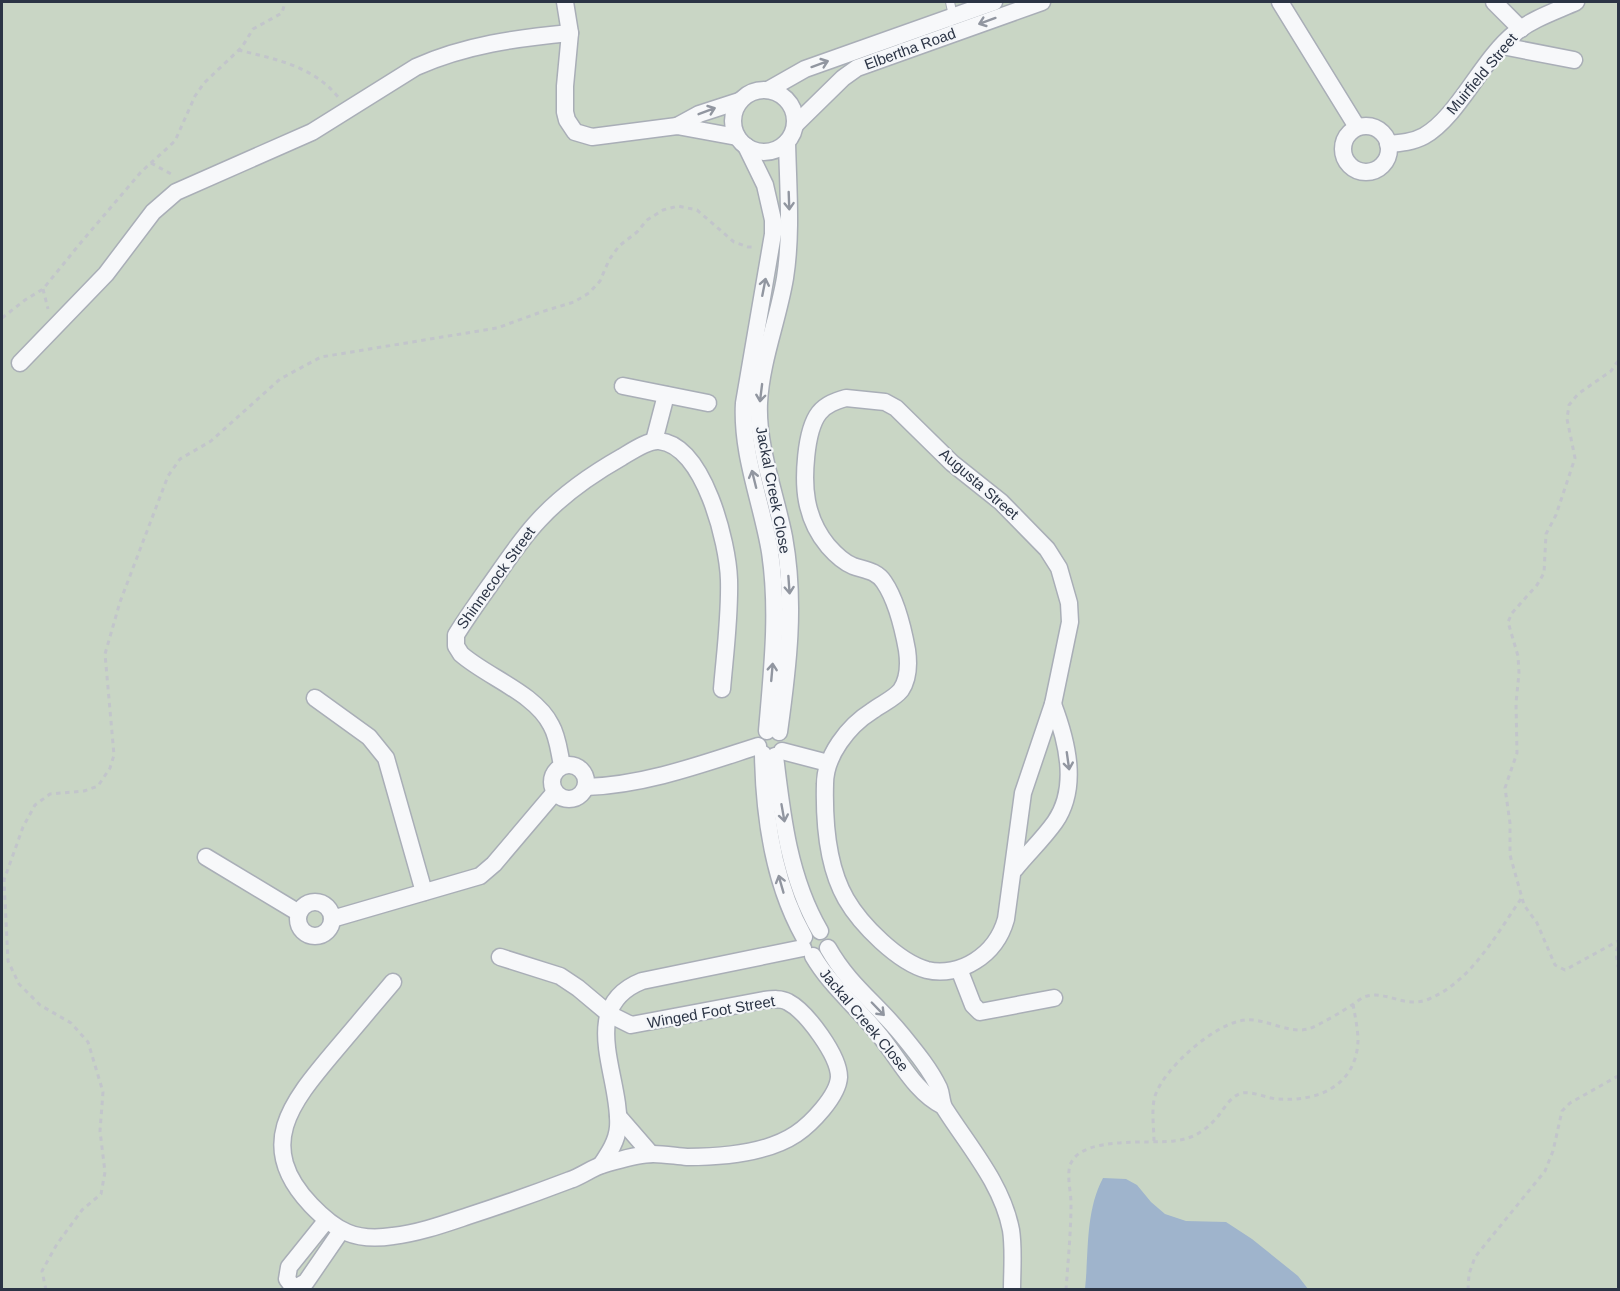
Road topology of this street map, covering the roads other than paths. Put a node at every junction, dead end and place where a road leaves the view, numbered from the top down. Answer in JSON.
{"nodes":[{"id":1,"x":565,"y":2,"type":"edge"},
{"id":2,"x":994,"y":2,"type":"edge"},
{"id":3,"x":1042,"y":2,"type":"edge"},
{"id":4,"x":1280,"y":2,"type":"edge"},
{"id":5,"x":1494,"y":2,"type":"edge"},
{"id":6,"x":1576,"y":2,"type":"edge"},
{"id":7,"x":952,"y":9,"type":"edge"},
{"id":8,"x":1521,"y":29,"type":"junction"},
{"id":9,"x":570,"y":33,"type":"junction"},
{"id":10,"x":1502,"y":46,"type":"junction"},
{"id":11,"x":1575,"y":60,"type":"dead end"},
{"id":12,"x":768,"y":90,"type":"junction"},
{"id":13,"x":739,"y":102,"type":"junction"},
{"id":14,"x":795,"y":125,"type":"junction"},
{"id":15,"x":677,"y":126,"type":"junction"},
{"id":16,"x":1357,"y":127,"type":"junction"},
{"id":17,"x":741,"y":141,"type":"junction"},
{"id":18,"x":787,"y":142,"type":"junction"},
{"id":19,"x":1388,"y":144,"type":"junction"},
{"id":20,"x":20,"y":363,"type":"dead end"},
{"id":21,"x":623,"y":386,"type":"dead end"},
{"id":22,"x":666,"y":395,"type":"junction"},
{"id":23,"x":708,"y":403,"type":"dead end"},
{"id":24,"x":654,"y":441,"type":"junction"},
{"id":25,"x":722,"y":689,"type":"dead end"},
{"id":26,"x":315,"y":698,"type":"dead end"},
{"id":27,"x":1053,"y":705,"type":"junction"},
{"id":28,"x":773,"y":731,"type":"junction"},
{"id":29,"x":770,"y":751,"type":"junction"},
{"id":30,"x":828,"y":764,"type":"junction"},
{"id":31,"x":562,"y":765,"type":"junction"},
{"id":32,"x":586,"y":787,"type":"junction"},
{"id":33,"x":555,"y":792,"type":"junction"},
{"id":34,"x":206,"y":857,"type":"dead end"},
{"id":35,"x":1015,"y":869,"type":"junction"},
{"id":36,"x":424,"y":892,"type":"junction"},
{"id":37,"x":299,"y":913,"type":"junction"},
{"id":38,"x":332,"y":919,"type":"junction"},
{"id":39,"x":820,"y":931,"type":"junction"},
{"id":40,"x":807,"y":947,"type":"junction"},
{"id":41,"x":828,"y":948,"type":"junction"},
{"id":42,"x":500,"y":957,"type":"dead end"},
{"id":43,"x":959,"y":969,"type":"junction"},
{"id":44,"x":393,"y":982,"type":"dead end"},
{"id":45,"x":1054,"y":998,"type":"dead end"},
{"id":46,"x":609,"y":1014,"type":"junction"},
{"id":47,"x":943,"y":1106,"type":"junction"},
{"id":48,"x":618,"y":1116,"type":"junction"},
{"id":49,"x":651,"y":1154,"type":"junction"},
{"id":50,"x":601,"y":1165,"type":"junction"},
{"id":51,"x":326,"y":1221,"type":"junction"},
{"id":52,"x":341,"y":1231,"type":"junction"},
{"id":53,"x":1012,"y":1290,"type":"edge"}],
"edges":[{"from":1,"to":9,"type":"street"},
{"from":2,"to":7,"type":"street","name":"Elbertha Road"},
{"from":3,"to":14,"type":"street","name":"Elbertha Road","one_way":true},
{"from":4,"to":16,"type":"street"},
{"from":5,"to":8,"type":"street"},
{"from":6,"to":8,"type":"street","name":"Muirfield Street"},
{"from":12,"to":7,"type":"street","name":"Elbertha Road","one_way":true},
{"from":8,"to":10,"type":"street","name":"Muirfield Street"},
{"from":9,"to":15,"type":"street"},
{"from":9,"to":20,"type":"street"},
{"from":10,"to":11,"type":"street"},
{"from":10,"to":19,"type":"street","name":"Muirfield Street"},
{"from":12,"to":13,"type":"street"},
{"from":12,"to":14,"type":"street"},
{"from":15,"to":13,"type":"street","one_way":true},
{"from":13,"to":17,"type":"street"},
{"from":14,"to":18,"type":"street"},
{"from":15,"to":17,"type":"street"},
{"from":16,"to":19,"type":"street"},
{"from":16,"to":19,"type":"street"},
{"from":17,"to":18,"type":"street"},
{"from":28,"to":17,"type":"street","name":"Jackal Creek Close","one_way":true},
{"from":18,"to":28,"type":"street","name":"Jackal Creek Close","one_way":true},
{"from":21,"to":22,"type":"street"},
{"from":22,"to":23,"type":"street"},
{"from":22,"to":24,"type":"street"},
{"from":24,"to":25,"type":"street"},
{"from":24,"to":31,"type":"street","name":"Shinnecock Street"},
{"from":26,"to":36,"type":"street"},
{"from":27,"to":30,"type":"street","name":"Augusta Street"},
{"from":27,"to":35,"type":"street","name":"Augusta Street"},
{"from":27,"to":35,"type":"street","name":"Augusta Street","one_way":true},
{"from":28,"to":29,"type":"street"},
{"from":28,"to":29,"type":"street"},
{"from":29,"to":30,"type":"street"},
{"from":29,"to":32,"type":"street"},
{"from":29,"to":39,"type":"street","one_way":true},
{"from":40,"to":29,"type":"street","name":"Jackal Creek Close","one_way":true},
{"from":30,"to":43,"type":"street","name":"Augusta Street"},
{"from":31,"to":32,"type":"street"},
{"from":31,"to":33,"type":"street","name":"Shinnecock Street"},
{"from":32,"to":33,"type":"street"},
{"from":33,"to":36,"type":"street","name":"Shinnecock Street"},
{"from":34,"to":37,"type":"street","name":"Shinnecock Street"},
{"from":35,"to":43,"type":"street","name":"Augusta Street"},
{"from":36,"to":38,"type":"street","name":"Shinnecock Street"},
{"from":37,"to":38,"type":"street"},
{"from":37,"to":38,"type":"street","name":"Shinnecock Street"},
{"from":39,"to":40,"type":"street"},
{"from":39,"to":41,"type":"street"},
{"from":40,"to":41,"type":"street"},
{"from":40,"to":46,"type":"street"},
{"from":40,"to":47,"type":"street","name":"Jackal Creek Close"},
{"from":41,"to":47,"type":"street","name":"Jackal Creek Close","one_way":true},
{"from":42,"to":46,"type":"street","name":"Winged Foot Street"},
{"from":43,"to":45,"type":"street"},
{"from":44,"to":51,"type":"street","name":"Winged Foot Street"},
{"from":46,"to":48,"type":"street"},
{"from":46,"to":49,"type":"street","name":"Winged Foot Street"},
{"from":47,"to":53,"type":"street","name":"Jackal Creek Close"},
{"from":48,"to":49,"type":"street"},
{"from":48,"to":50,"type":"street"},
{"from":49,"to":50,"type":"street","name":"Winged Foot Street"},
{"from":50,"to":52,"type":"street","name":"Winged Foot Street"},
{"from":51,"to":52,"type":"street","name":"Winged Foot Street"},
{"from":51,"to":52,"type":"street"}]}
